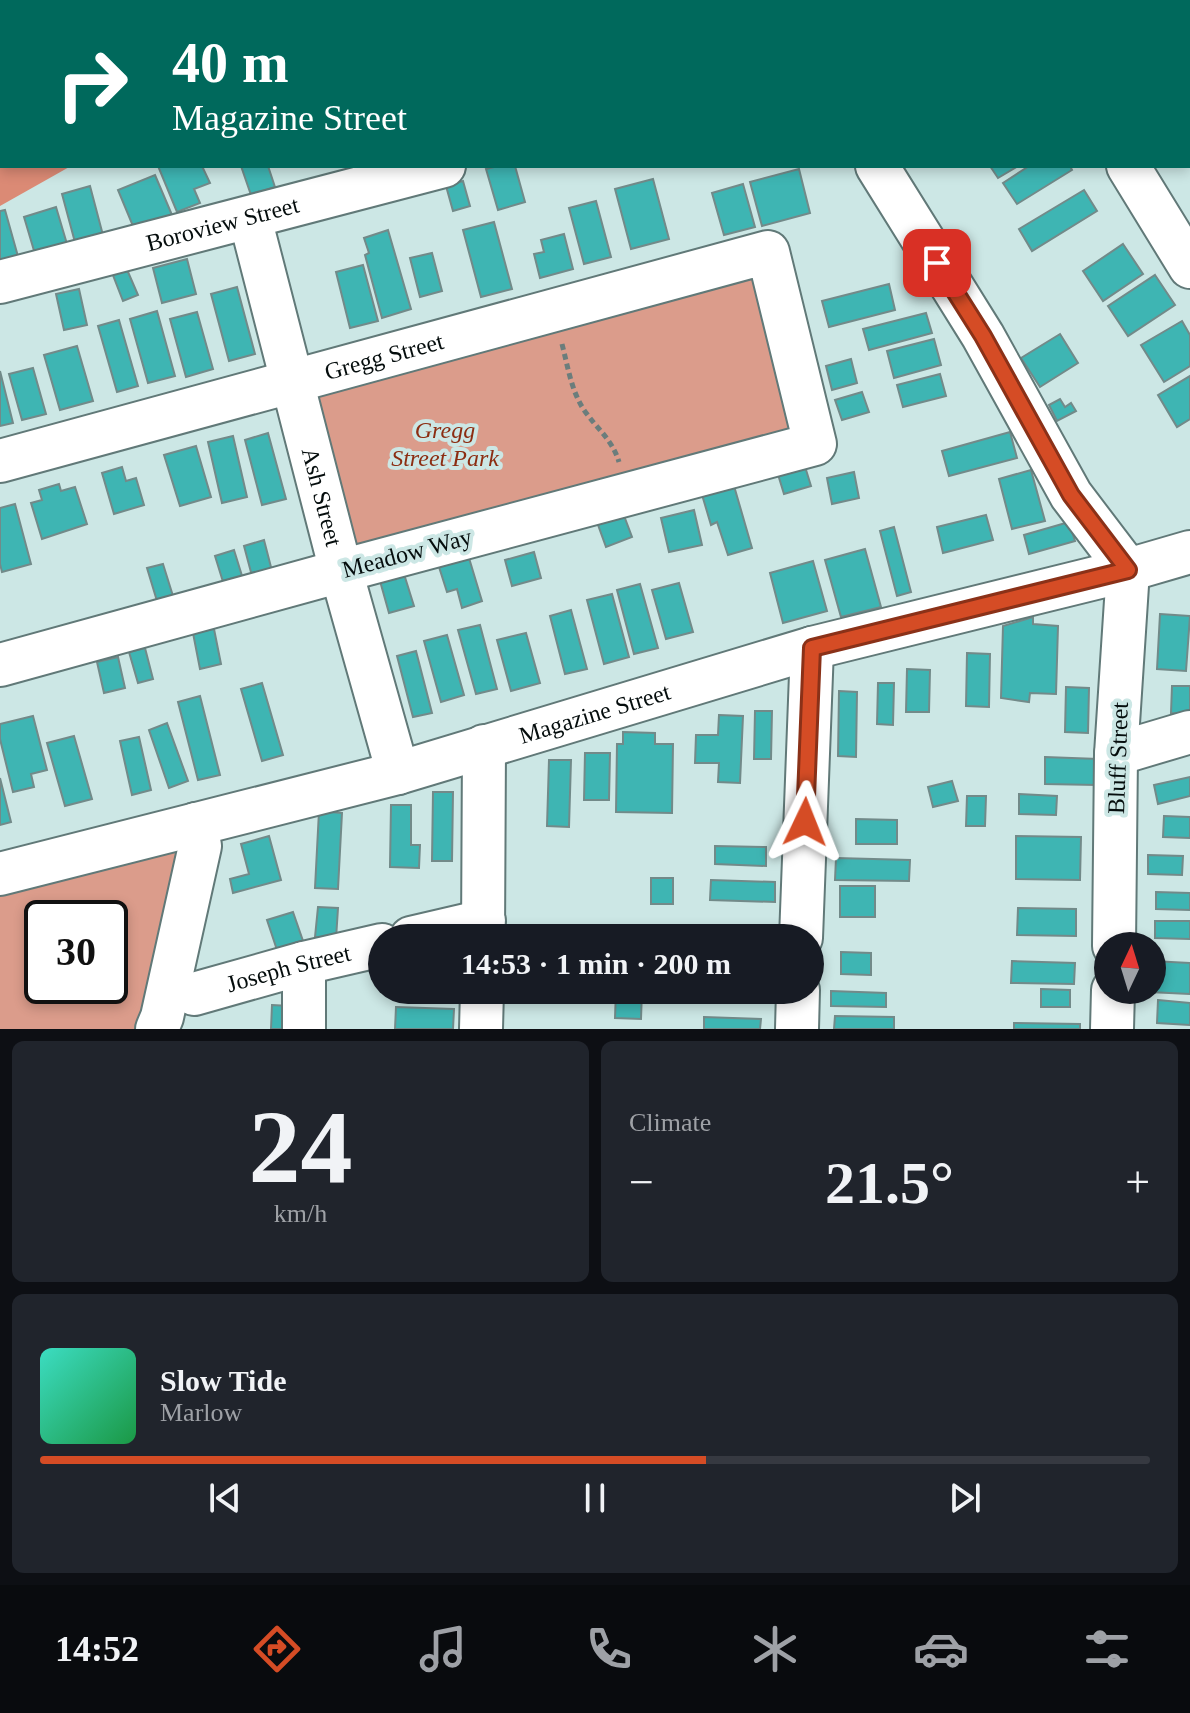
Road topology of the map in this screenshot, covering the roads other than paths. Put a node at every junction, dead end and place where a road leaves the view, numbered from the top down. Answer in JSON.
{"nodes":[{"id":1,"x":437,"y":168,"type":"edge"},
{"id":2,"x":878,"y":168,"type":"edge"},
{"id":3,"x":1129,"y":168,"type":"edge"},
{"id":4,"x":250,"y":218,"type":"junction"},
{"id":5,"x":1190,"y":267,"type":"edge"},
{"id":6,"x":0,"y":282,"type":"edge"},
{"id":7,"x":293,"y":380,"type":"junction"},
{"id":8,"x":815,"y":444,"type":"joint"},
{"id":9,"x":0,"y":461,"type":"edge"},
{"id":10,"x":1190,"y":552,"type":"edge"},
{"id":11,"x":1128,"y":570,"type":"junction"},
{"id":12,"x":341,"y":571,"type":"junction"},
{"id":13,"x":812,"y":648,"type":"junction"},
{"id":14,"x":0,"y":665,"type":"edge"},
{"id":15,"x":1190,"y":732,"type":"edge"},
{"id":16,"x":484,"y":746,"type":"junction"},
{"id":17,"x":1116,"y":754,"type":"junction"},
{"id":18,"x":398,"y":773,"type":"junction"},
{"id":19,"x":196,"y":824,"type":"junction"},
{"id":20,"x":0,"y":874,"type":"edge"},
{"id":21,"x":483,"y":924,"type":"edge"},
{"id":22,"x":802,"y":924,"type":"edge"},
{"id":23,"x":1114,"y":932,"type":"edge"},
{"id":24,"x":368,"y":948,"type":"edge"},
{"id":25,"x":304,"y":963,"type":"junction"},
{"id":26,"x":194,"y":994,"type":"dead end"},
{"id":27,"x":482,"y":1004,"type":"edge"},
{"id":28,"x":798,"y":1004,"type":"edge"},
{"id":29,"x":1113,"y":1004,"type":"edge"},
{"id":30,"x":157,"y":1029,"type":"edge"},
{"id":31,"x":304,"y":1029,"type":"edge"},
{"id":32,"x":481,"y":1029,"type":"edge"},
{"id":33,"x":797,"y":1029,"type":"edge"},
{"id":34,"x":1112,"y":1029,"type":"edge"}],
"edges":[{"from":1,"to":4,"type":"street","name":"Boroview Street"},
{"from":2,"to":11,"type":"street"},
{"from":3,"to":5,"type":"street"},
{"from":4,"to":6,"type":"street","name":"Boroview Street"},
{"from":4,"to":7,"type":"street","name":"Ash Street"},
{"from":7,"to":8,"type":"street","name":"Gregg Street"},
{"from":7,"to":9,"type":"street","name":"Gregg Street"},
{"from":7,"to":12,"type":"street","name":"Ash Street"},
{"from":8,"to":12,"type":"street","name":"Meadow Way"},
{"from":10,"to":11,"type":"street","name":"Magazine Street"},
{"from":11,"to":13,"type":"street","name":"Magazine Street"},
{"from":11,"to":17,"type":"street","name":"Bluff Street"},
{"from":12,"to":14,"type":"street","name":"Meadow Way"},
{"from":12,"to":18,"type":"street","name":"Ash Street"},
{"from":13,"to":16,"type":"street","name":"Magazine Street"},
{"from":13,"to":22,"type":"street"},
{"from":15,"to":17,"type":"street"},
{"from":16,"to":18,"type":"street","name":"Magazine Street"},
{"from":16,"to":21,"type":"street"},
{"from":17,"to":23,"type":"street","name":"Bluff Street"},
{"from":18,"to":19,"type":"street","name":"Magazine Street"},
{"from":19,"to":20,"type":"street","name":"Magazine Street"},
{"from":19,"to":30,"type":"street"},
{"from":24,"to":25,"type":"street","name":"Joseph Street"},
{"from":25,"to":26,"type":"street","name":"Joseph Street"},
{"from":25,"to":31,"type":"street"},
{"from":27,"to":32,"type":"street"},
{"from":28,"to":33,"type":"street"},
{"from":29,"to":34,"type":"street"}]}
